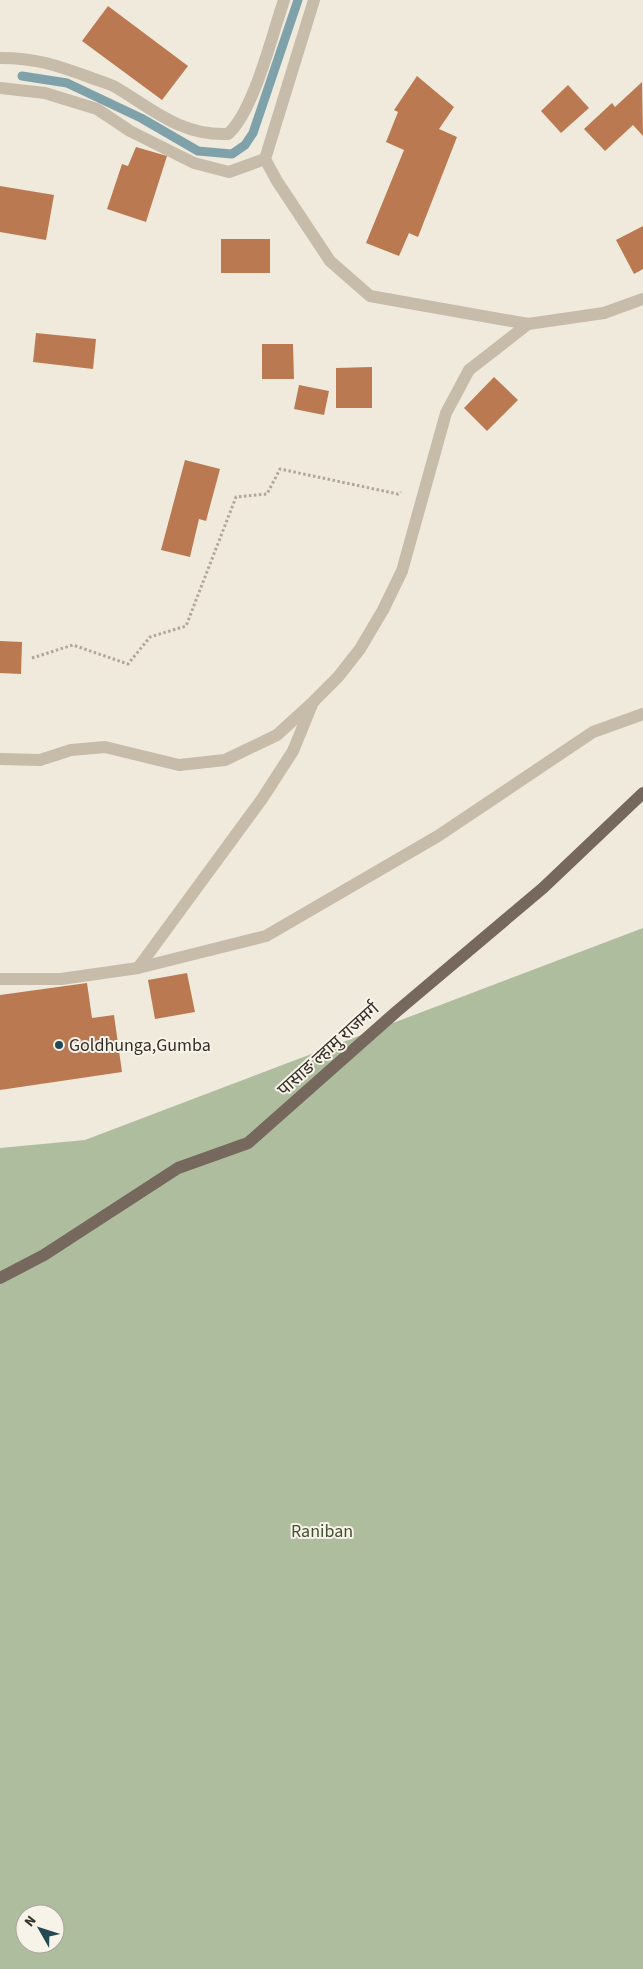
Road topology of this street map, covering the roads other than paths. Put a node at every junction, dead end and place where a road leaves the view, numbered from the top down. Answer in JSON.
{"nodes":[{"id":1,"x":284,"y":0,"type":"edge"},
{"id":2,"x":314,"y":0,"type":"edge"},
{"id":3,"x":0,"y":58,"type":"edge"},
{"id":4,"x":0,"y":88,"type":"edge"},
{"id":5,"x":265,"y":159,"type":"junction"},
{"id":6,"x":643,"y":300,"type":"edge"},
{"id":7,"x":528,"y":324,"type":"junction"},
{"id":8,"x":312,"y":702,"type":"junction"},
{"id":9,"x":643,"y":714,"type":"edge"},
{"id":10,"x":0,"y":759,"type":"edge"},
{"id":11,"x":643,"y":793,"type":"edge"},
{"id":12,"x":138,"y":968,"type":"junction"},
{"id":13,"x":0,"y":979,"type":"edge"},
{"id":14,"x":0,"y":1278,"type":"edge"}],
"edges":[{"from":1,"to":3,"type":"street"},
{"from":2,"to":5,"type":"street"},
{"from":4,"to":5,"type":"street"},
{"from":5,"to":7,"type":"street"},
{"from":6,"to":7,"type":"street"},
{"from":7,"to":8,"type":"street"},
{"from":8,"to":10,"type":"street"},
{"from":8,"to":12,"type":"street"},
{"from":9,"to":12,"type":"street"},
{"from":11,"to":14,"type":"main road","name":"पासाङ ल्हामु राजमर्ग"},
{"from":12,"to":13,"type":"street"}]}
